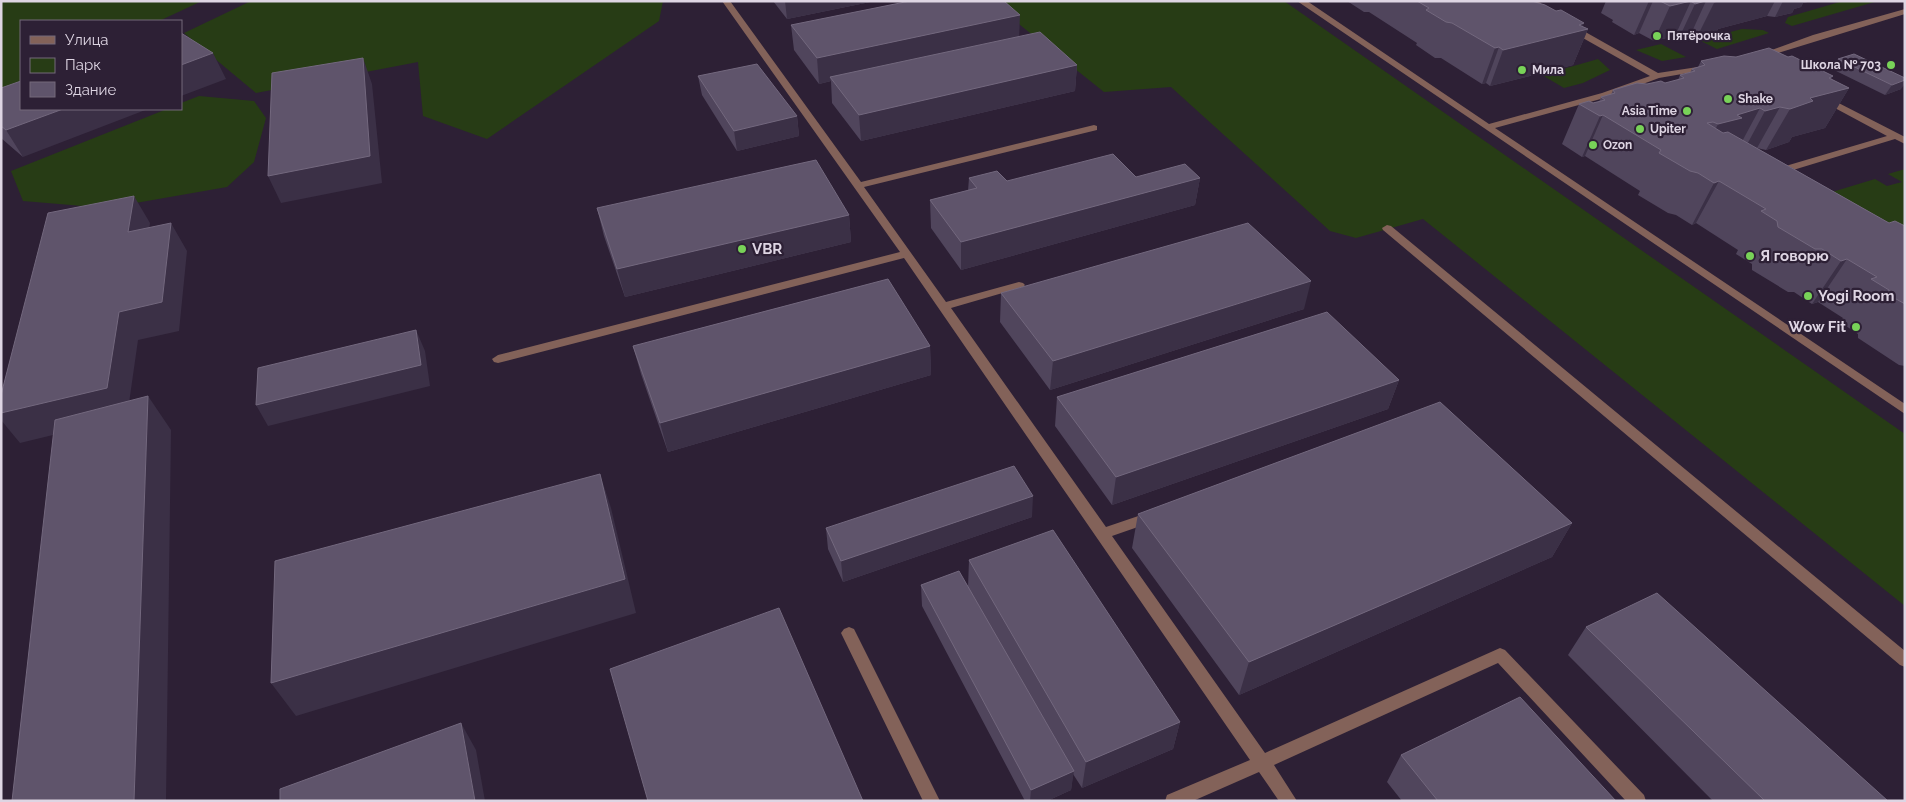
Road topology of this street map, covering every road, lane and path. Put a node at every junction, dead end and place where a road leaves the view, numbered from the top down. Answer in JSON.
{"nodes":[{"id":1,"x":726,"y":1,"type":"edge"},
{"id":2,"x":1301,"y":1,"type":"edge"},
{"id":3,"x":1535,"y":5,"type":"edge"},
{"id":4,"x":1506,"y":6,"type":"edge"},
{"id":5,"x":1905,"y":11,"type":"edge"},
{"id":6,"x":1561,"y":22,"type":"edge"},
{"id":7,"x":1722,"y":64,"type":"edge"},
{"id":8,"x":1758,"y":64,"type":"edge"},
{"id":9,"x":1658,"y":76,"type":"junction"},
{"id":10,"x":1810,"y":91,"type":"edge"},
{"id":11,"x":1488,"y":127,"type":"junction"},
{"id":12,"x":1094,"y":128,"type":"dead end"},
{"id":13,"x":1900,"y":138,"type":"edge"},
{"id":14,"x":1777,"y":181,"type":"edge"},
{"id":15,"x":858,"y":186,"type":"junction"},
{"id":16,"x":1387,"y":228,"type":"dead end"},
{"id":17,"x":907,"y":254,"type":"junction"},
{"id":18,"x":1019,"y":285,"type":"dead end"},
{"id":19,"x":944,"y":306,"type":"junction"},
{"id":20,"x":498,"y":358,"type":"dead end"},
{"id":21,"x":1905,"y":410,"type":"edge"},
{"id":22,"x":1167,"y":511,"type":"edge"},
{"id":23,"x":1102,"y":534,"type":"junction"},
{"id":24,"x":849,"y":633,"type":"dead end"},
{"id":25,"x":1905,"y":660,"type":"edge"},
{"id":26,"x":1262,"y":764,"type":"junction"},
{"id":27,"x":932,"y":801,"type":"edge"},
{"id":28,"x":1173,"y":801,"type":"edge"},
{"id":29,"x":1289,"y":801,"type":"edge"},
{"id":30,"x":1638,"y":801,"type":"edge"}],
"edges":[{"from":1,"to":15,"type":"lane"},
{"from":2,"to":11,"type":"lane"},
{"from":3,"to":4,"type":"lane"},
{"from":5,"to":8,"type":"lane"},
{"from":6,"to":9,"type":"lane"},
{"from":7,"to":9,"type":"lane"},
{"from":9,"to":11,"type":"lane"},
{"from":10,"to":13,"type":"lane"},
{"from":11,"to":21,"type":"lane"},
{"from":12,"to":15,"type":"lane"},
{"from":13,"to":14,"type":"lane"},
{"from":15,"to":17,"type":"lane"},
{"from":16,"to":25,"type":"lane"},
{"from":17,"to":19,"type":"lane"},
{"from":17,"to":20,"type":"lane"},
{"from":18,"to":19,"type":"lane"},
{"from":19,"to":23,"type":"lane"},
{"from":22,"to":23,"type":"lane"},
{"from":23,"to":26,"type":"lane"},
{"from":24,"to":27,"type":"lane"},
{"from":26,"to":28,"type":"lane"},
{"from":26,"to":29,"type":"lane"},
{"from":26,"to":30,"type":"lane"}]}
